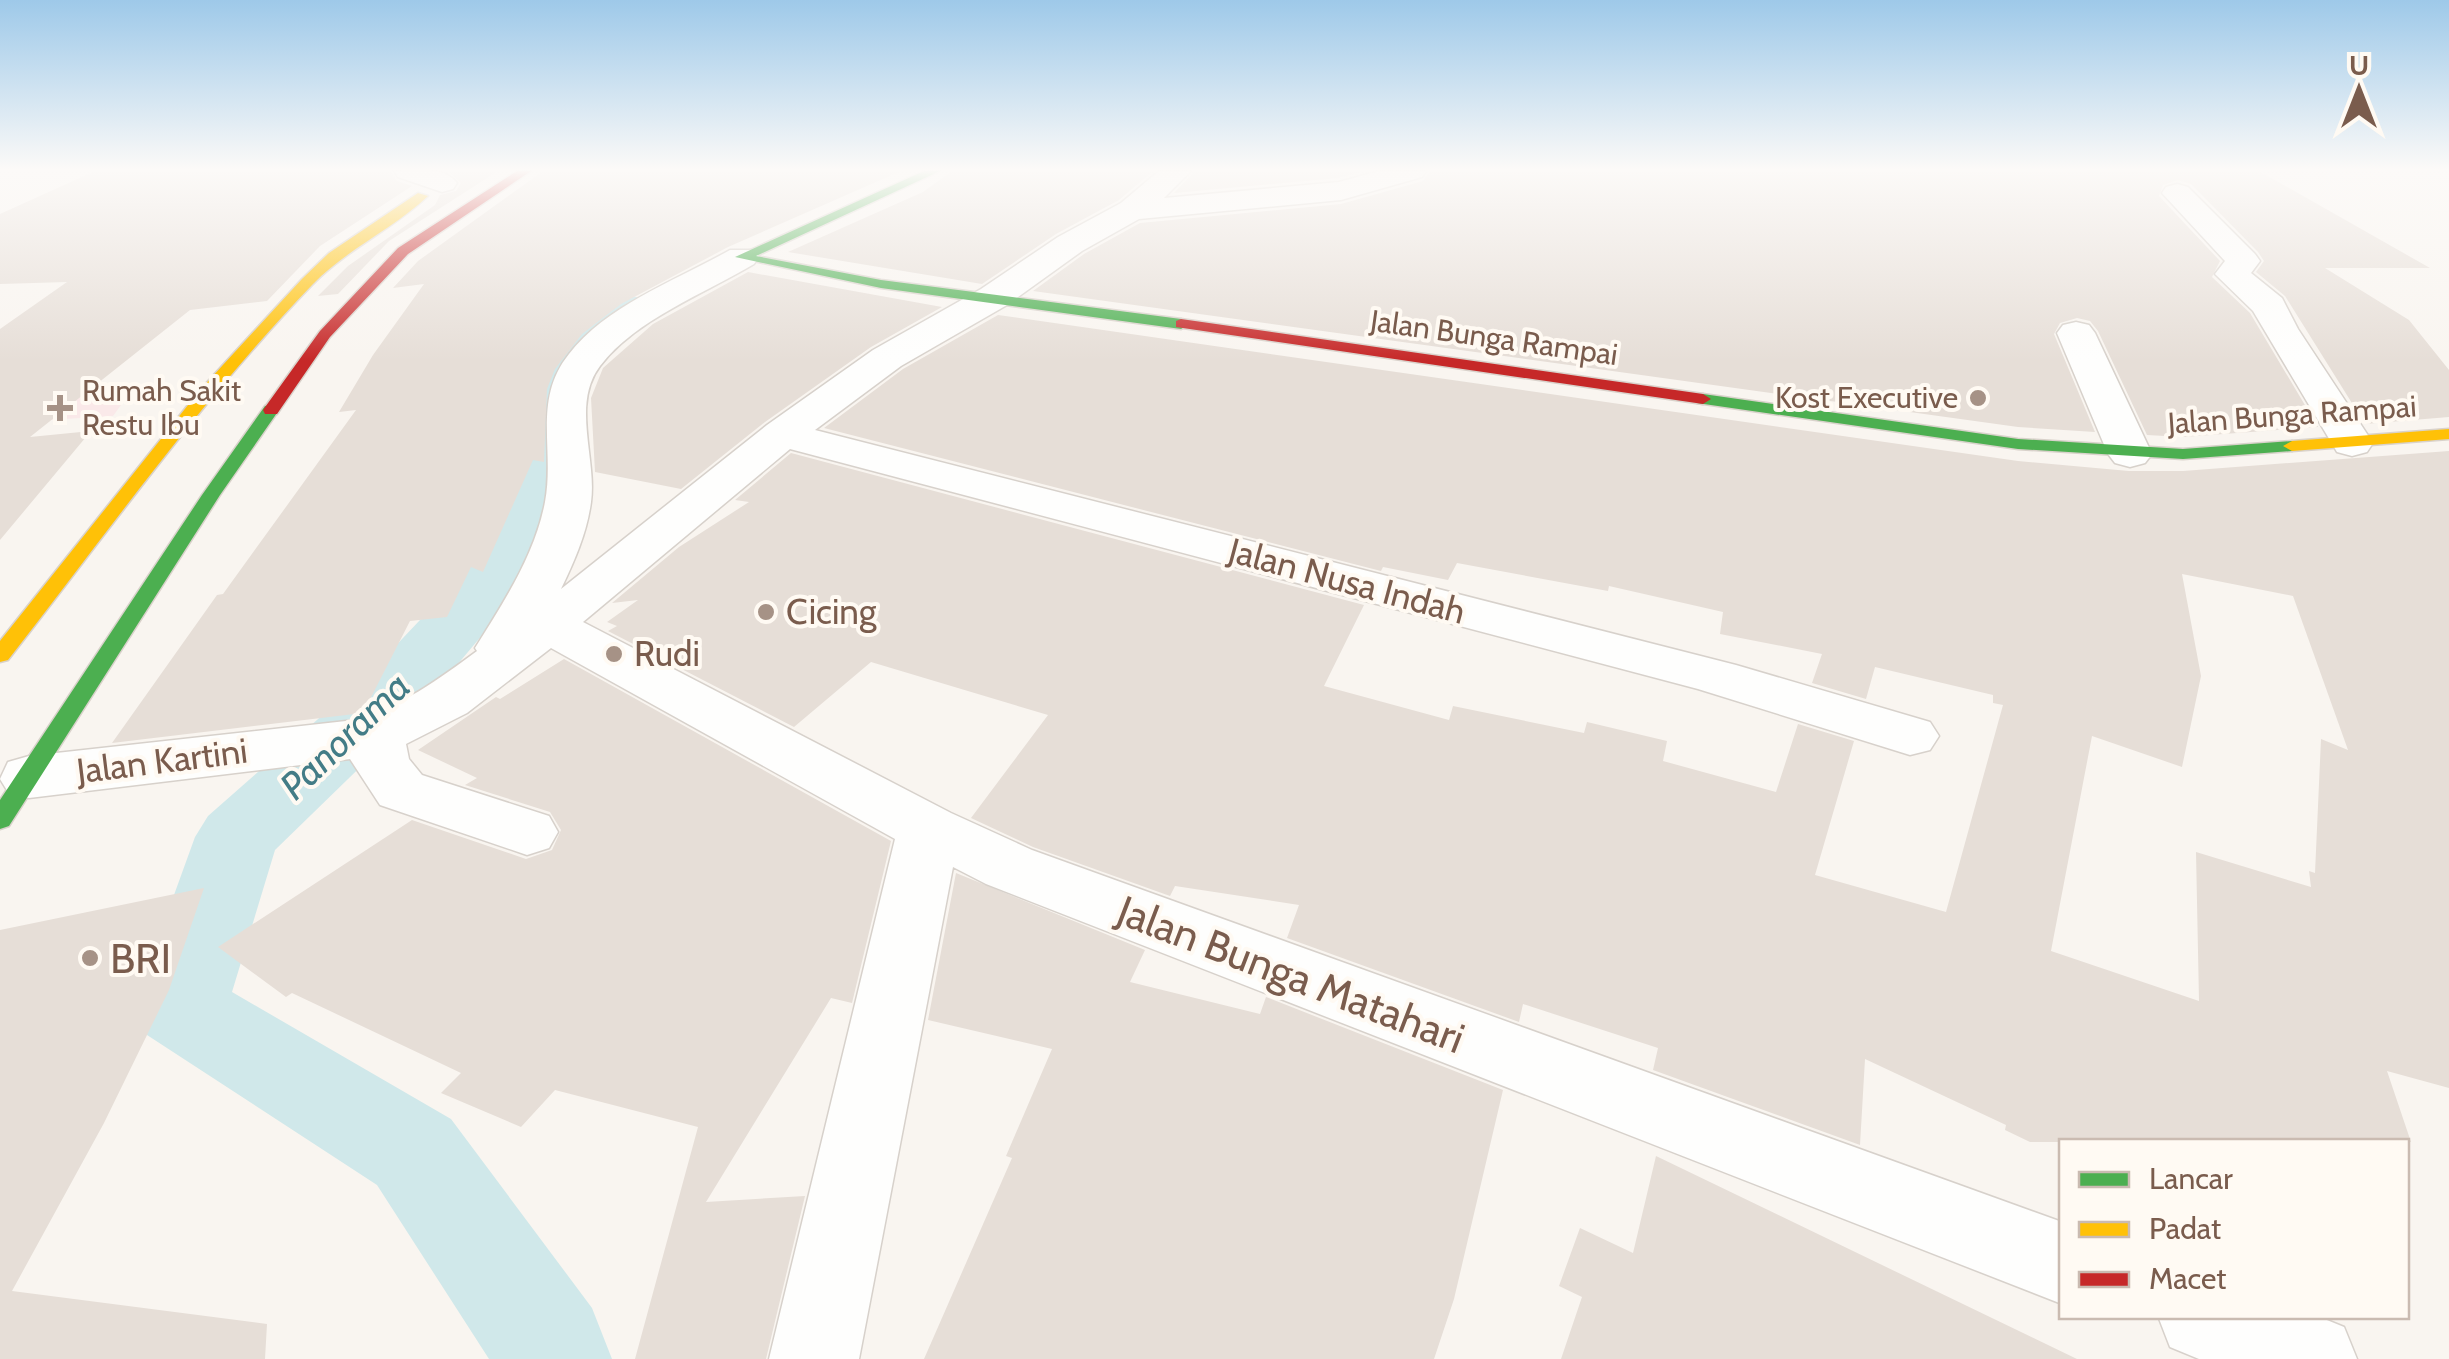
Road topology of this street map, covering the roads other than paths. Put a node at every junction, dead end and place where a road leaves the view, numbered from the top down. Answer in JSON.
{"nodes":[{"id":1,"x":367,"y":234,"type":"edge"},
{"id":2,"x":428,"y":234,"type":"edge"},
{"id":3,"x":791,"y":234,"type":"edge"},
{"id":4,"x":1087,"y":234,"type":"edge"},
{"id":5,"x":2218,"y":234,"type":"edge"},
{"id":6,"x":742,"y":257,"type":"junction"},
{"id":7,"x":994,"y":296,"type":"junction"},
{"id":8,"x":2076,"y":333,"type":"dead end"},
{"id":9,"x":782,"y":434,"type":"junction"},
{"id":10,"x":2449,"y":434,"type":"edge"},
{"id":11,"x":2352,"y":443,"type":"junction"},
{"id":12,"x":2130,"y":454,"type":"junction"},
{"id":13,"x":548,"y":624,"type":"junction"},
{"id":14,"x":0,"y":654,"type":"edge"},
{"id":15,"x":490,"y":668,"type":"junction"},
{"id":16,"x":1910,"y":736,"type":"dead end"},
{"id":17,"x":366,"y":737,"type":"junction"},
{"id":18,"x":14,"y":799,"type":"edge"},
{"id":19,"x":929,"y":829,"type":"junction"},
{"id":20,"x":527,"y":832,"type":"dead end"},
{"id":21,"x":2059,"y":1262,"type":"edge"},
{"id":22,"x":2210,"y":1319,"type":"edge"},
{"id":23,"x":814,"y":1359,"type":"edge"},
{"id":24,"x":2312,"y":1359,"type":"edge"}],
"edges":[{"from":1,"to":14,"type":"main road"},
{"from":2,"to":18,"type":"main road"},
{"from":3,"to":6,"type":"main road"},
{"from":4,"to":7,"type":"street"},
{"from":5,"to":11,"type":"street"},
{"from":6,"to":7,"type":"main road","name":"Jalan Bunga Rampai"},
{"from":6,"to":15,"type":"street"},
{"from":7,"to":9,"type":"street"},
{"from":7,"to":12,"type":"main road","name":"Jalan Bunga Rampai"},
{"from":8,"to":12,"type":"street"},
{"from":9,"to":13,"type":"street"},
{"from":9,"to":16,"type":"street","name":"Jalan Nusa Indah"},
{"from":10,"to":11,"type":"main road","name":"Jalan Bunga Rampai"},
{"from":11,"to":12,"type":"main road","name":"Jalan Bunga Rampai"},
{"from":13,"to":15,"type":"street"},
{"from":13,"to":19,"type":"street","name":"Jalan Bunga Matahari"},
{"from":15,"to":17,"type":"street"},
{"from":17,"to":18,"type":"street","name":"Jalan Kartini"},
{"from":17,"to":20,"type":"street"},
{"from":19,"to":21,"type":"street","name":"Jalan Bunga Matahari"},
{"from":19,"to":23,"type":"street"},
{"from":22,"to":24,"type":"street"}]}
